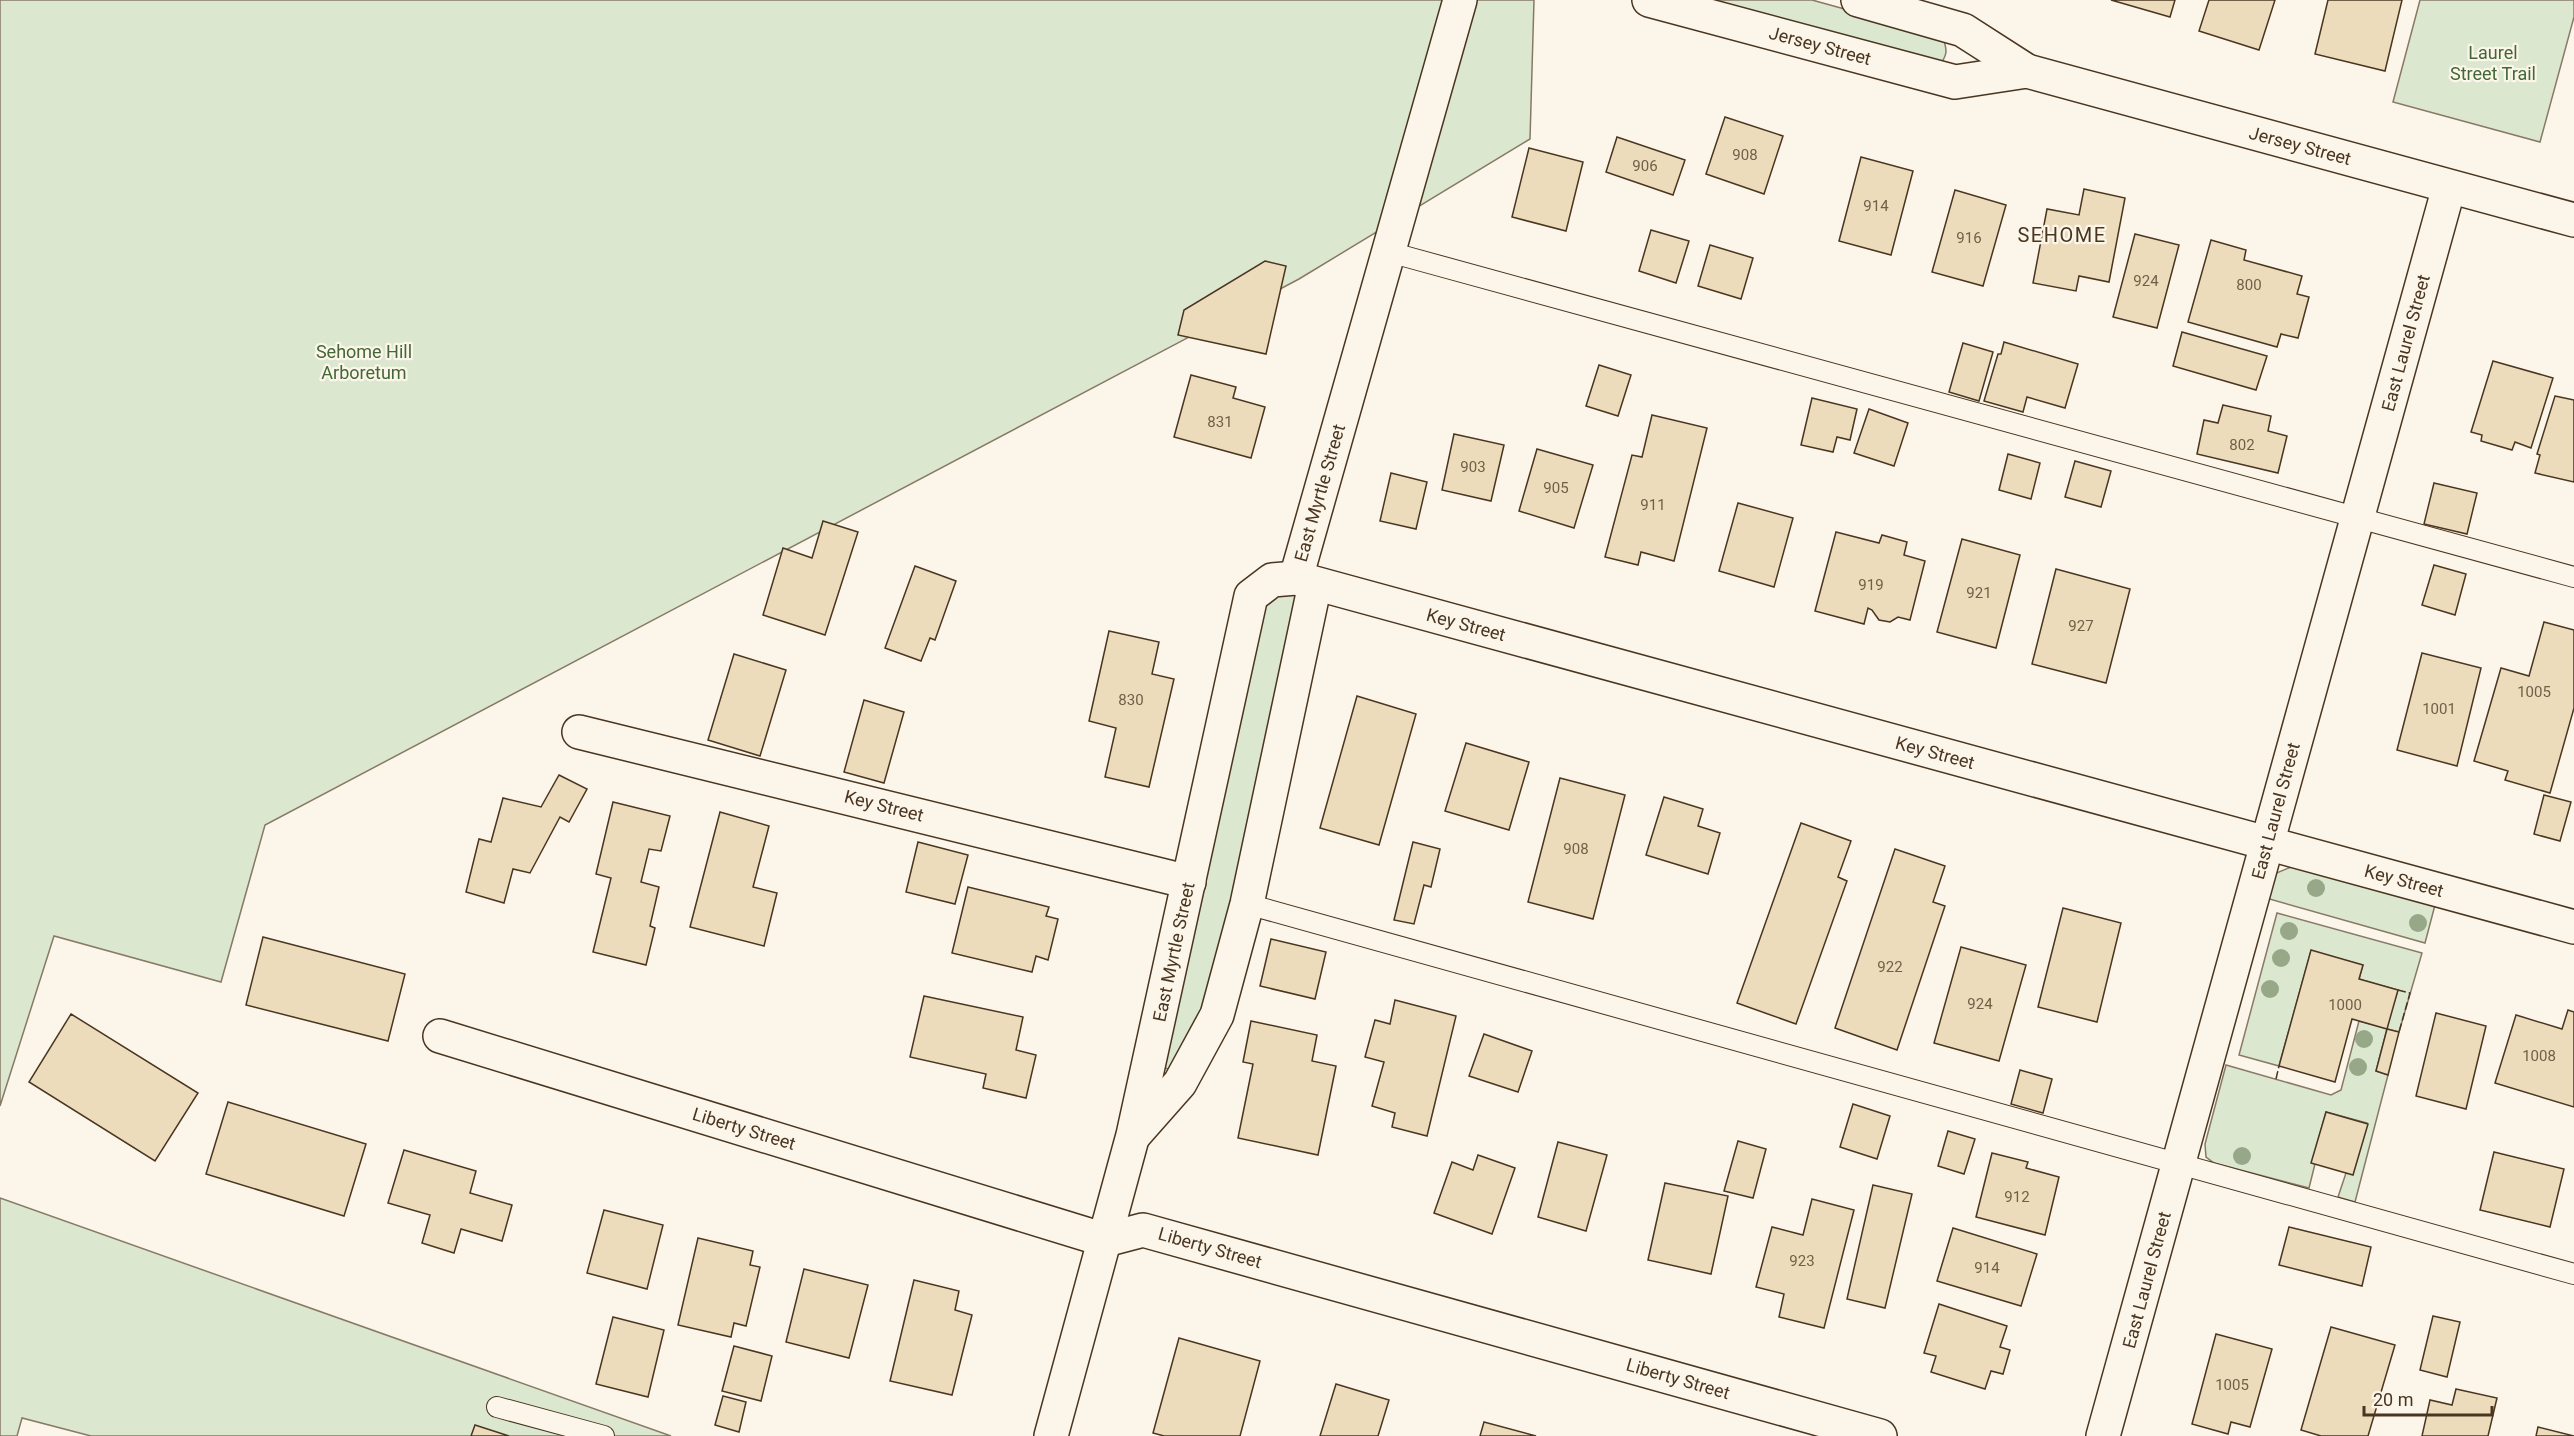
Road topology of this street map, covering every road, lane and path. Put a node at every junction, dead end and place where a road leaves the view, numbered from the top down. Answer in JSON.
{"nodes":[{"id":1,"x":1460,"y":0,"type":"edge"},
{"id":2,"x":1649,"y":0,"type":"edge"},
{"id":3,"x":1858,"y":0,"type":"edge"},
{"id":4,"x":2027,"y":71,"type":"junction"},
{"id":5,"x":2449,"y":187,"type":"junction"},
{"id":6,"x":2574,"y":220,"type":"edge"},
{"id":7,"x":1389,"y":252,"type":"junction"},
{"id":8,"x":2358,"y":517,"type":"junction"},
{"id":9,"x":2574,"y":577,"type":"edge"},
{"id":10,"x":1305,"y":581,"type":"junction"},
{"id":11,"x":579,"y":732,"type":"dead end"},
{"id":12,"x":2267,"y":844,"type":"junction"},
{"id":13,"x":1189,"y":882,"type":"junction"},
{"id":14,"x":1246,"y":904,"type":"junction"},
{"id":15,"x":2574,"y":927,"type":"edge"},
{"id":16,"x":440,"y":1036,"type":"dead end"},
{"id":17,"x":1134,"y":1135,"type":"junction"},
{"id":18,"x":2179,"y":1164,"type":"junction"},
{"id":19,"x":1105,"y":1240,"type":"junction"},
{"id":20,"x":2574,"y":1274,"type":"edge"},
{"id":21,"x":497,"y":1407,"type":"dead end"},
{"id":22,"x":604,"y":1436,"type":"edge"},
{"id":23,"x":1051,"y":1436,"type":"edge"},
{"id":24,"x":1880,"y":1436,"type":"edge"},
{"id":25,"x":2103,"y":1436,"type":"edge"}],
"edges":[{"from":1,"to":7,"type":"street","name":"East Myrtle Street"},
{"from":2,"to":4,"type":"street","name":"Jersey Street"},
{"from":3,"to":4,"type":"street","name":"Jersey Street"},
{"from":4,"to":5,"type":"street","name":"Jersey Street"},
{"from":5,"to":6,"type":"street","name":"Jersey Street"},
{"from":5,"to":8,"type":"street","name":"East Laurel Street"},
{"from":7,"to":8,"type":"lane"},
{"from":7,"to":10,"type":"street","name":"East Myrtle Street"},
{"from":8,"to":9,"type":"lane"},
{"from":8,"to":12,"type":"street","name":"East Laurel Street"},
{"from":10,"to":12,"type":"street","name":"Key Street"},
{"from":10,"to":13,"type":"street","name":"East Myrtle Street"},
{"from":10,"to":14,"type":"street","name":"East Myrtle Street"},
{"from":11,"to":13,"type":"street","name":"Key Street"},
{"from":12,"to":15,"type":"street","name":"Key Street"},
{"from":12,"to":18,"type":"street","name":"East Laurel Street"},
{"from":13,"to":17,"type":"street","name":"East Myrtle Street"},
{"from":14,"to":17,"type":"street","name":"East Myrtle Street"},
{"from":14,"to":18,"type":"lane"},
{"from":16,"to":19,"type":"street","name":"Liberty Street"},
{"from":17,"to":19,"type":"street","name":"East Myrtle Street"},
{"from":18,"to":20,"type":"lane"},
{"from":18,"to":25,"type":"street","name":"East Laurel Street"},
{"from":19,"to":23,"type":"street","name":"East Myrtle Street"},
{"from":19,"to":24,"type":"street","name":"Liberty Street"},
{"from":21,"to":22,"type":"lane"}]}
